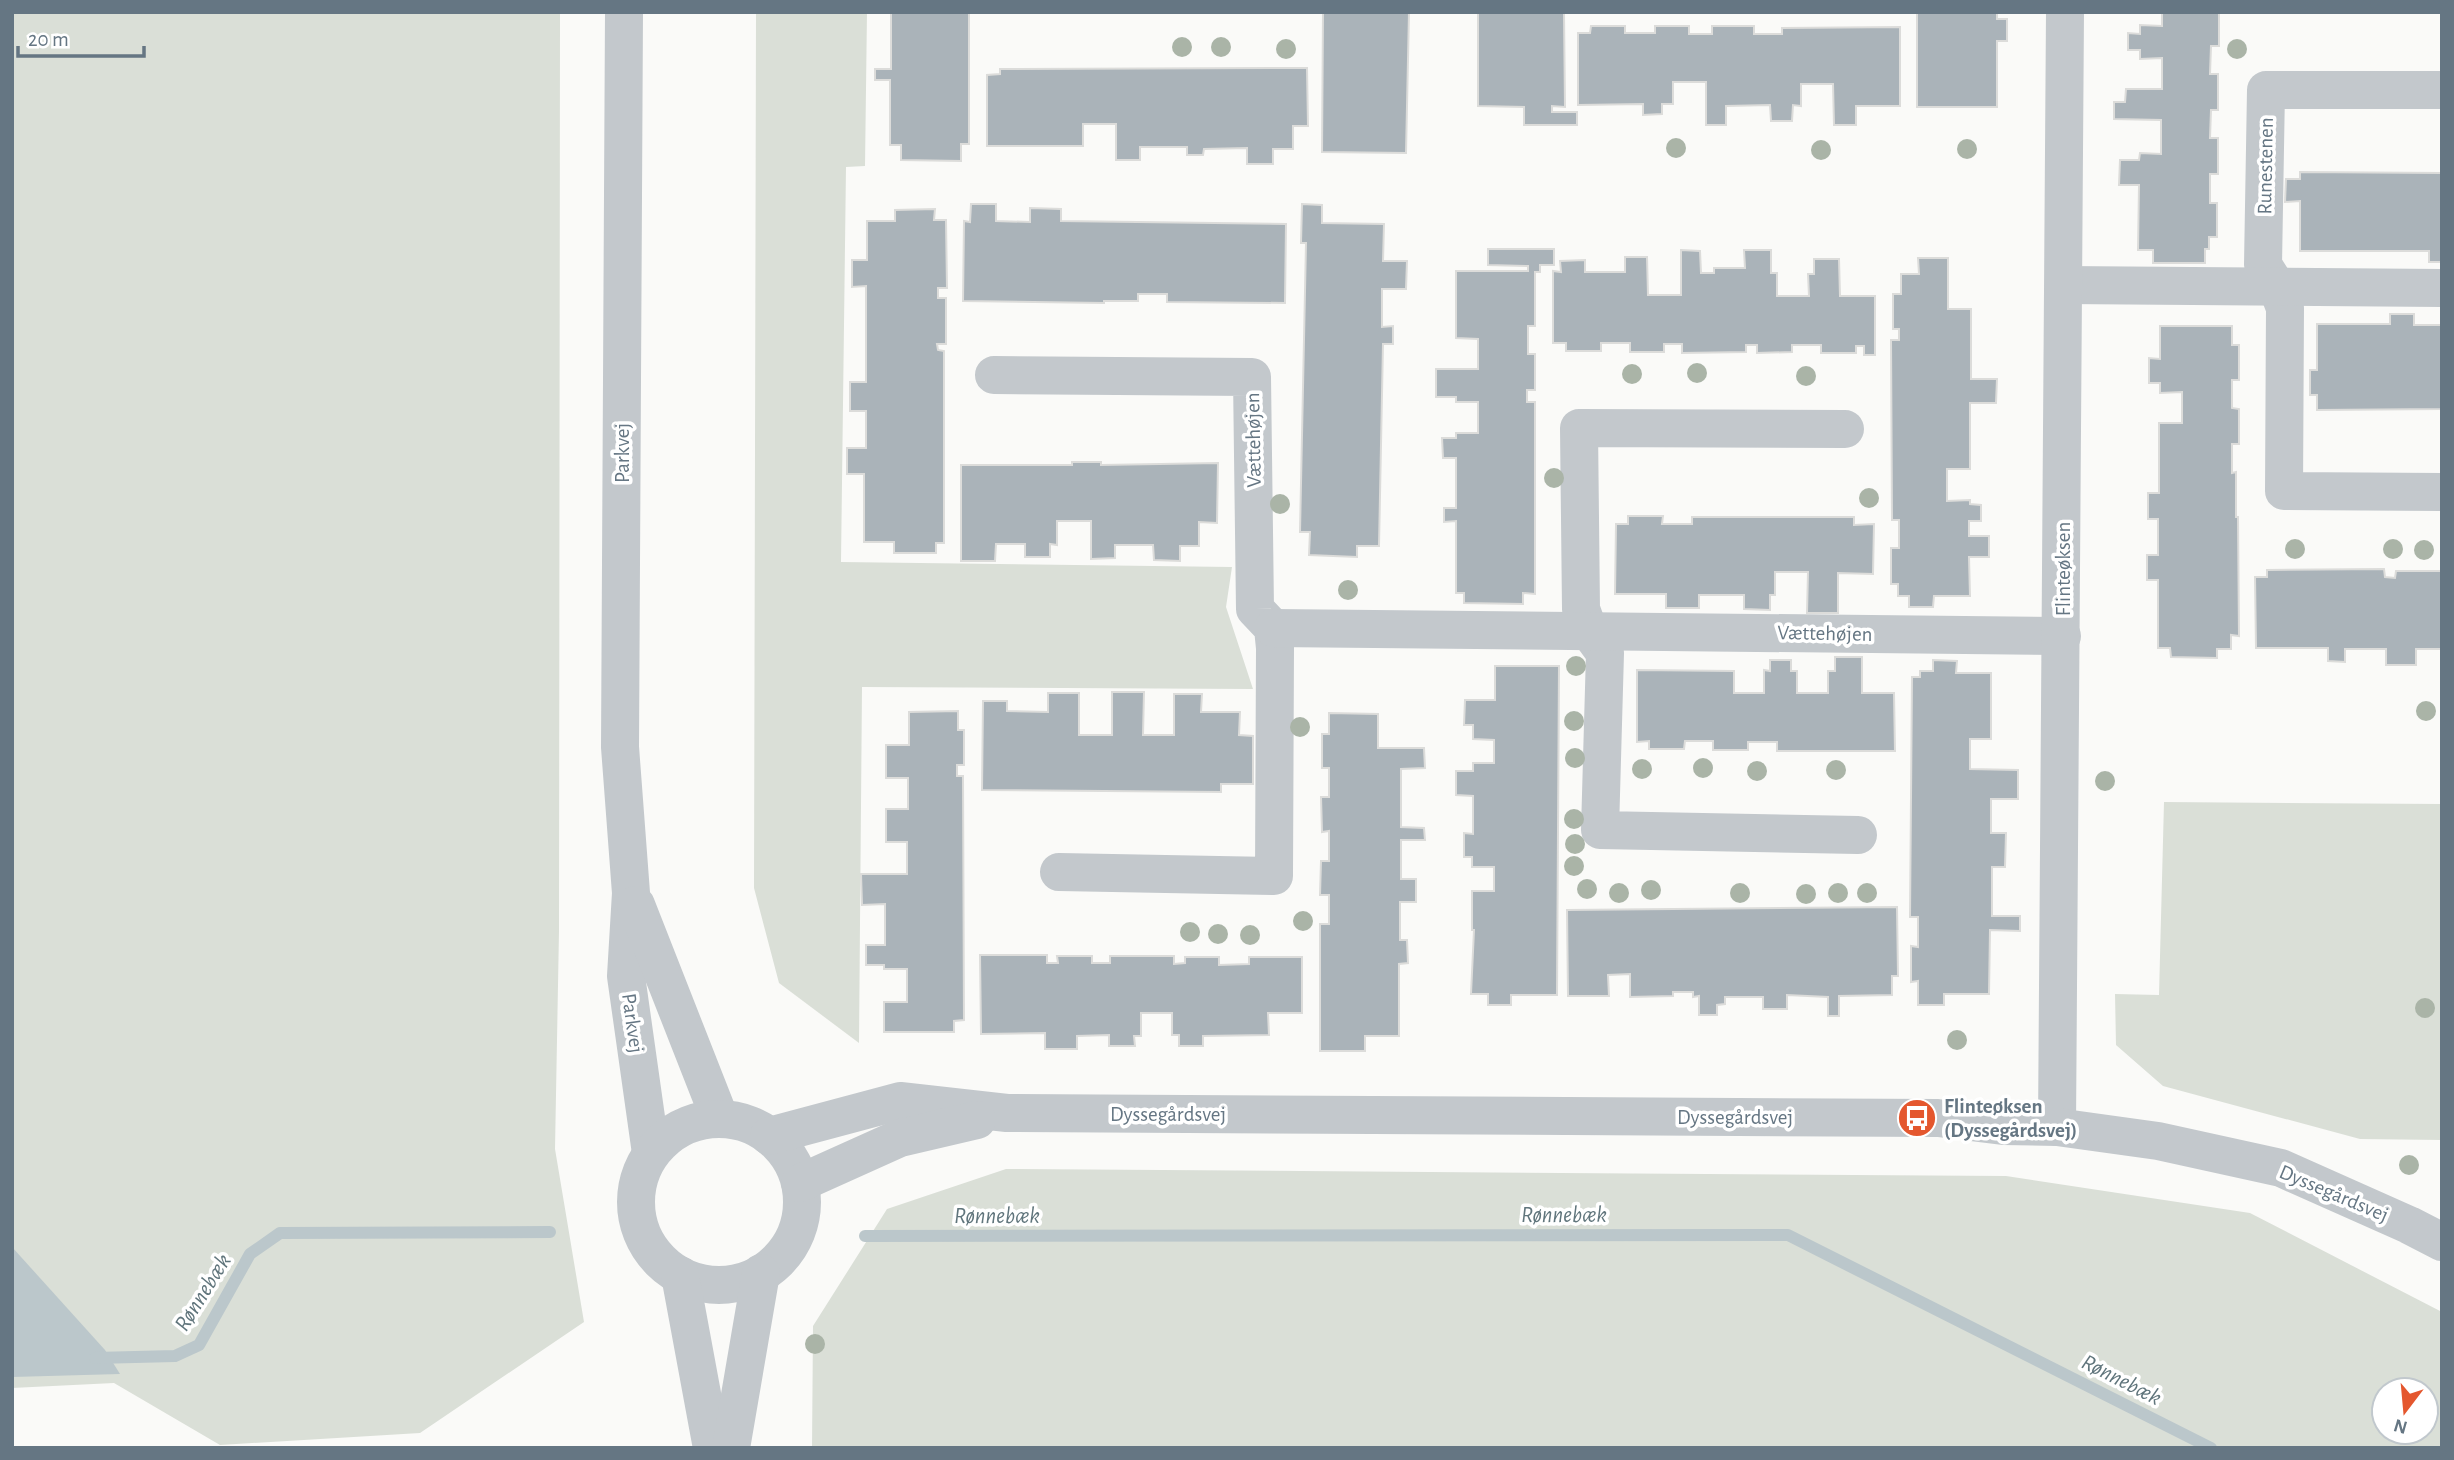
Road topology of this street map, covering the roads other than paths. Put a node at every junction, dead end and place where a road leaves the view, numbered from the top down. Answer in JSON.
{"nodes":[{"id":1,"x":624,"y":12,"type":"edge"},
{"id":2,"x":2065,"y":12,"type":"edge"},
{"id":3,"x":2442,"y":90,"type":"edge"},
{"id":4,"x":2064,"y":285,"type":"junction"},
{"id":5,"x":2277,"y":287,"type":"junction"},
{"id":6,"x":2442,"y":288,"type":"edge"},
{"id":7,"x":994,"y":375,"type":"dead end"},
{"id":8,"x":1845,"y":429,"type":"dead end"},
{"id":9,"x":2442,"y":492,"type":"edge"},
{"id":10,"x":1273,"y":628,"type":"junction"},
{"id":11,"x":1588,"y":631,"type":"junction"},
{"id":12,"x":2062,"y":636,"type":"junction"},
{"id":13,"x":1858,"y":835,"type":"dead end"},
{"id":14,"x":1059,"y":872,"type":"dead end"},
{"id":15,"x":631,"y":893,"type":"junction"},
{"id":16,"x":1007,"y":1113,"type":"junction"},
{"id":17,"x":720,"y":1119,"type":"junction"},
{"id":18,"x":2057,"y":1126,"type":"junction"},
{"id":19,"x":769,"y":1136,"type":"junction"},
{"id":20,"x":651,"y":1153,"type":"junction"},
{"id":21,"x":800,"y":1183,"type":"junction"},
{"id":22,"x":2442,"y":1242,"type":"edge"},
{"id":23,"x":761,"y":1273,"type":"junction"},
{"id":24,"x":680,"y":1275,"type":"junction"},
{"id":25,"x":712,"y":1448,"type":"edge"},
{"id":26,"x":731,"y":1448,"type":"edge"}],
"edges":[{"from":1,"to":15,"type":"street","name":"Parkvej"},
{"from":2,"to":4,"type":"street","name":"Flinteøksen"},
{"from":3,"to":5,"type":"street","name":"Runestenen"},
{"from":4,"to":5,"type":"street"},
{"from":4,"to":12,"type":"street","name":"Flinteøksen"},
{"from":5,"to":6,"type":"street"},
{"from":5,"to":9,"type":"street","name":"Runestenen"},
{"from":7,"to":10,"type":"street","name":"Vættehøjen"},
{"from":8,"to":11,"type":"street"},
{"from":10,"to":11,"type":"street","name":"Vættehøjen"},
{"from":10,"to":14,"type":"street"},
{"from":11,"to":12,"type":"street","name":"Vættehøjen"},
{"from":11,"to":13,"type":"street"},
{"from":12,"to":18,"type":"street","name":"Flinteøksen"},
{"from":15,"to":17,"type":"street","name":"Parkvej"},
{"from":15,"to":20,"type":"street","name":"Parkvej"},
{"from":16,"to":18,"type":"street","name":"Dyssegårdsvej"},
{"from":16,"to":19,"type":"street","name":"Dyssegårdsvej"},
{"from":16,"to":21,"type":"street","name":"Dyssegårdsvej"},
{"from":17,"to":19,"type":"street"},
{"from":17,"to":20,"type":"street"},
{"from":18,"to":22,"type":"street","name":"Dyssegårdsvej"},
{"from":19,"to":21,"type":"street"},
{"from":20,"to":24,"type":"street"},
{"from":21,"to":23,"type":"street"},
{"from":23,"to":24,"type":"street"},
{"from":23,"to":26,"type":"street"},
{"from":24,"to":25,"type":"street"}]}
